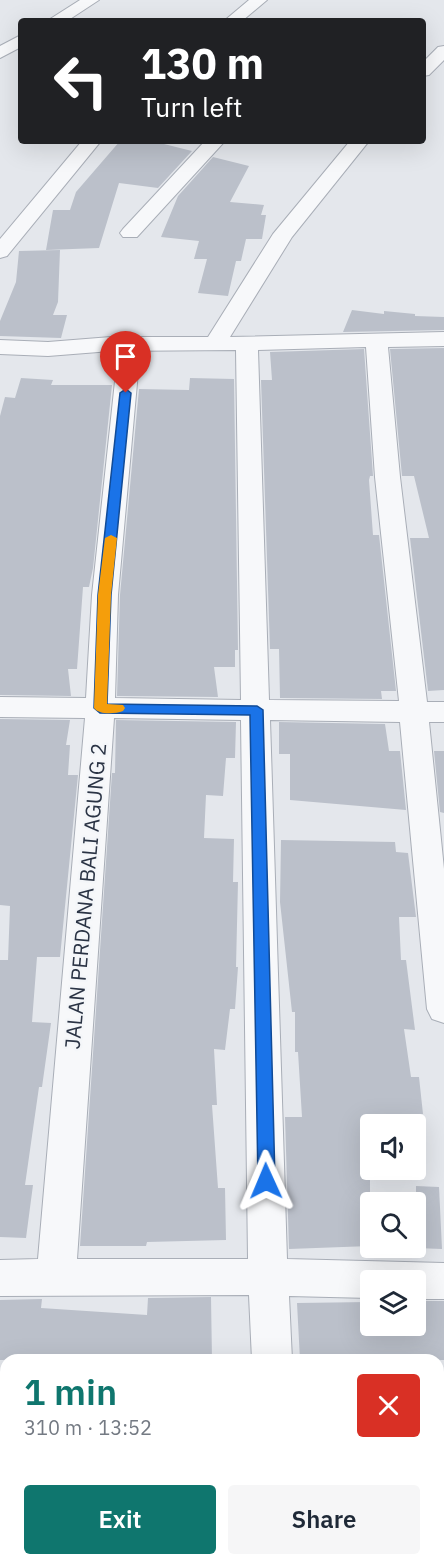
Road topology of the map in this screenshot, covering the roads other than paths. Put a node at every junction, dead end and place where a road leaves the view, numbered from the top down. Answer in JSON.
{"nodes":[{"id":1,"x":92,"y":0,"type":"edge"},
{"id":2,"x":259,"y":0,"type":"edge"},
{"id":3,"x":60,"y":18,"type":"edge"},
{"id":4,"x":236,"y":18,"type":"edge"},
{"id":5,"x":18,"y":42,"type":"edge"},
{"id":6,"x":444,"y":51,"type":"edge"},
{"id":7,"x":0,"y":53,"type":"edge"},
{"id":8,"x":426,"y":68,"type":"edge"},
{"id":9,"x":90,"y":144,"type":"edge"},
{"id":10,"x":213,"y":144,"type":"edge"},
{"id":11,"x":358,"y":144,"type":"edge"},
{"id":12,"x":130,"y":233,"type":"dead end"},
{"id":13,"x":0,"y":252,"type":"edge"},
{"id":14,"x":444,"y":339,"type":"edge"},
{"id":15,"x":377,"y":341,"type":"junction"},
{"id":16,"x":214,"y":344,"type":"junction"},
{"id":17,"x":248,"y":350,"type":"dead end"},
{"id":18,"x":2,"y":353,"type":"edge"},
{"id":19,"x":127,"y":372,"type":"dead end"},
{"id":20,"x":0,"y":707,"type":"edge"},
{"id":21,"x":100,"y":708,"type":"junction"},
{"id":22,"x":257,"y":710,"type":"junction"},
{"id":23,"x":444,"y":712,"type":"edge"},
{"id":24,"x":414,"y":713,"type":"junction"},
{"id":25,"x":444,"y":1009,"type":"edge"},
{"id":26,"x":56,"y":1277,"type":"junction"},
{"id":27,"x":268,"y":1277,"type":"junction"},
{"id":28,"x":0,"y":1278,"type":"edge"},
{"id":29,"x":444,"y":1281,"type":"edge"},
{"id":30,"x":272,"y":1354,"type":"edge"}],
"edges":[{"from":1,"to":3,"type":"street"},
{"from":2,"to":4,"type":"street"},
{"from":5,"to":7,"type":"street"},
{"from":6,"to":8,"type":"street"},
{"from":9,"to":13,"type":"street"},
{"from":10,"to":12,"type":"street"},
{"from":11,"to":16,"type":"street"},
{"from":14,"to":15,"type":"street"},
{"from":15,"to":16,"type":"street"},
{"from":15,"to":24,"type":"street"},
{"from":16,"to":18,"type":"street"},
{"from":17,"to":22,"type":"street"},
{"from":19,"to":21,"type":"street","name":"JALAN PERDANA BALI AGUNG 2"},
{"from":20,"to":21,"type":"street"},
{"from":21,"to":22,"type":"street"},
{"from":21,"to":26,"type":"street","name":"JALAN PERDANA BALI AGUNG 2"},
{"from":22,"to":24,"type":"street"},
{"from":22,"to":27,"type":"street"},
{"from":23,"to":24,"type":"street"},
{"from":24,"to":25,"type":"street"},
{"from":26,"to":27,"type":"street"},
{"from":26,"to":28,"type":"street"},
{"from":27,"to":29,"type":"street"},
{"from":27,"to":30,"type":"street"}]}
